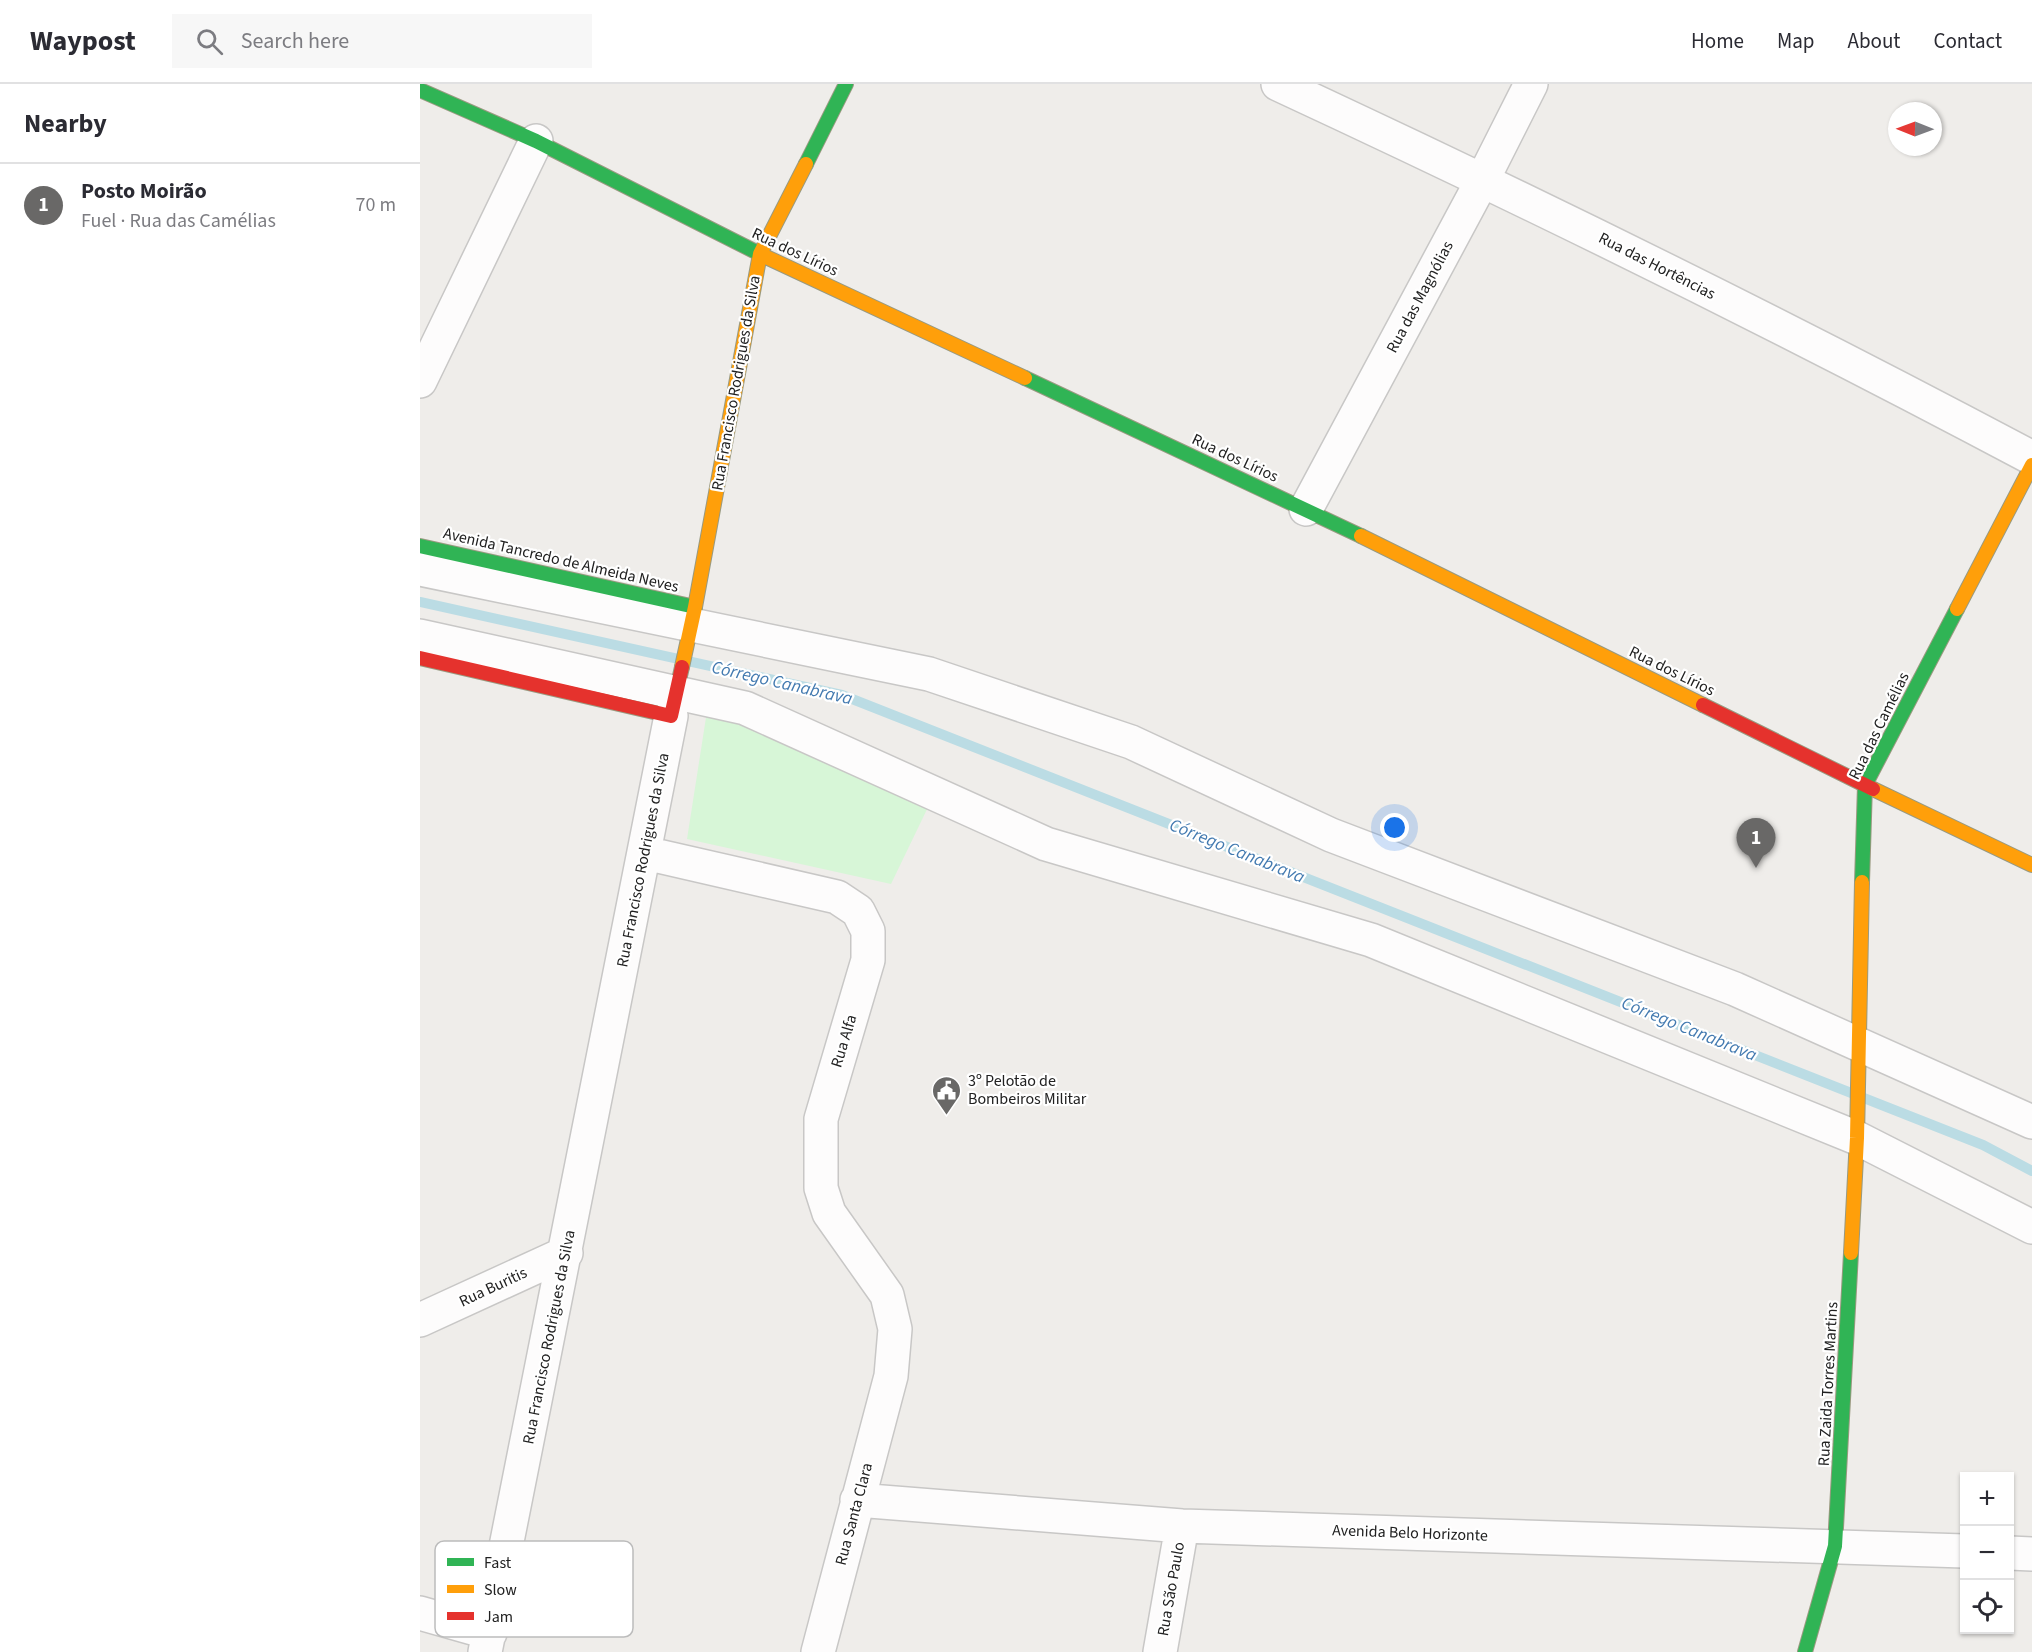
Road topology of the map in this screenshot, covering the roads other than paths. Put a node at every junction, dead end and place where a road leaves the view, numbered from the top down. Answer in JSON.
{"nodes":[{"id":1,"x":846,"y":84,"type":"edge"},
{"id":2,"x":1278,"y":84,"type":"edge"},
{"id":3,"x":1531,"y":84,"type":"edge"},
{"id":4,"x":420,"y":90,"type":"edge"},
{"id":5,"x":536,"y":141,"type":"junction"},
{"id":6,"x":1483,"y":179,"type":"junction"},
{"id":7,"x":760,"y":254,"type":"junction"},
{"id":8,"x":420,"y":381,"type":"edge"},
{"id":9,"x":2032,"y":458,"type":"edge"},
{"id":10,"x":2032,"y":465,"type":"edge"},
{"id":11,"x":1306,"y":509,"type":"junction"},
{"id":12,"x":420,"y":546,"type":"edge"},
{"id":13,"x":420,"y":569,"type":"edge"},
{"id":14,"x":691,"y":623,"type":"junction"},
{"id":15,"x":420,"y":636,"type":"edge"},
{"id":16,"x":420,"y":658,"type":"edge"},
{"id":17,"x":675,"y":696,"type":"junction"},
{"id":18,"x":1865,"y":785,"type":"junction"},
{"id":19,"x":645,"y":853,"type":"junction"},
{"id":20,"x":2032,"y":865,"type":"edge"},
{"id":21,"x":1858,"y":1055,"type":"junction"},
{"id":22,"x":2032,"y":1122,"type":"edge"},
{"id":23,"x":1857,"y":1126,"type":"junction"},
{"id":24,"x":2032,"y":1227,"type":"edge"},
{"id":25,"x":566,"y":1253,"type":"junction"},
{"id":26,"x":420,"y":1320,"type":"edge"},
{"id":27,"x":891,"y":1376,"type":"joint"},
{"id":28,"x":857,"y":1500,"type":"junction"},
{"id":29,"x":1182,"y":1526,"type":"junction"},
{"id":30,"x":508,"y":1541,"type":"edge"},
{"id":31,"x":1836,"y":1546,"type":"junction"},
{"id":32,"x":1960,"y":1551,"type":"edge"},
{"id":33,"x":2014,"y":1553,"type":"edge"},
{"id":34,"x":2032,"y":1554,"type":"edge"},
{"id":35,"x":420,"y":1613,"type":"edge"},
{"id":36,"x":435,"y":1619,"type":"edge"},
{"id":37,"x":818,"y":1652,"type":"edge"},
{"id":38,"x":1160,"y":1652,"type":"edge"},
{"id":39,"x":1805,"y":1652,"type":"edge"}],
"edges":[{"from":1,"to":7,"type":"street","name":"Rua Francisco Rodrigues da Silva"},
{"from":2,"to":6,"type":"street","name":"Rua das Hortências"},
{"from":3,"to":6,"type":"street","name":"Rua das Magnólias"},
{"from":4,"to":5,"type":"street","name":"Rua dos Lírios"},
{"from":5,"to":7,"type":"street","name":"Rua dos Lírios"},
{"from":5,"to":8,"type":"street"},
{"from":6,"to":9,"type":"street","name":"Rua das Hortências"},
{"from":6,"to":11,"type":"street","name":"Rua das Magnólias"},
{"from":7,"to":11,"type":"street","name":"Rua dos Lírios"},
{"from":7,"to":14,"type":"street","name":"Rua Francisco Rodrigues da Silva"},
{"from":10,"to":18,"type":"street","name":"Rua das Camélias"},
{"from":11,"to":18,"type":"street","name":"Rua dos Lírios"},
{"from":12,"to":14,"type":"street","name":"Avenida Tancredo de Almeida Neves"},
{"from":13,"to":14,"type":"street"},
{"from":14,"to":17,"type":"street","name":"Rua Francisco Rodrigues da Silva"},
{"from":14,"to":21,"type":"street"},
{"from":15,"to":17,"type":"street"},
{"from":16,"to":17,"type":"street"},
{"from":17,"to":19,"type":"street","name":"Rua Francisco Rodrigues da Silva"},
{"from":17,"to":23,"type":"street"},
{"from":18,"to":20,"type":"street","name":"Rua dos Lírios"},
{"from":18,"to":21,"type":"street","name":"Rua das Camélias"},
{"from":19,"to":25,"type":"street","name":"Rua Francisco Rodrigues da Silva"},
{"from":19,"to":27,"type":"street","name":"Rua Alfa"},
{"from":21,"to":22,"type":"street"},
{"from":21,"to":23,"type":"street","name":"Rua das Camélias"},
{"from":23,"to":24,"type":"street"},
{"from":23,"to":31,"type":"street","name":"Rua Zaida Torres Martins"},
{"from":25,"to":26,"type":"street","name":"Rua Buritis"},
{"from":25,"to":30,"type":"street","name":"Rua Francisco Rodrigues da Silva"},
{"from":27,"to":28,"type":"street","name":"Rua Santa Clara"},
{"from":28,"to":29,"type":"street","name":"Avenida Belo Horizonte"},
{"from":28,"to":37,"type":"street","name":"Rua Santa Clara"},
{"from":29,"to":31,"type":"street","name":"Avenida Belo Horizonte"},
{"from":29,"to":38,"type":"street","name":"Rua São Paulo"},
{"from":31,"to":32,"type":"street","name":"Avenida Belo Horizonte"},
{"from":31,"to":39,"type":"street","name":"Rua Zaida Torres Martins"},
{"from":33,"to":34,"type":"street"},
{"from":35,"to":36,"type":"street"}]}
